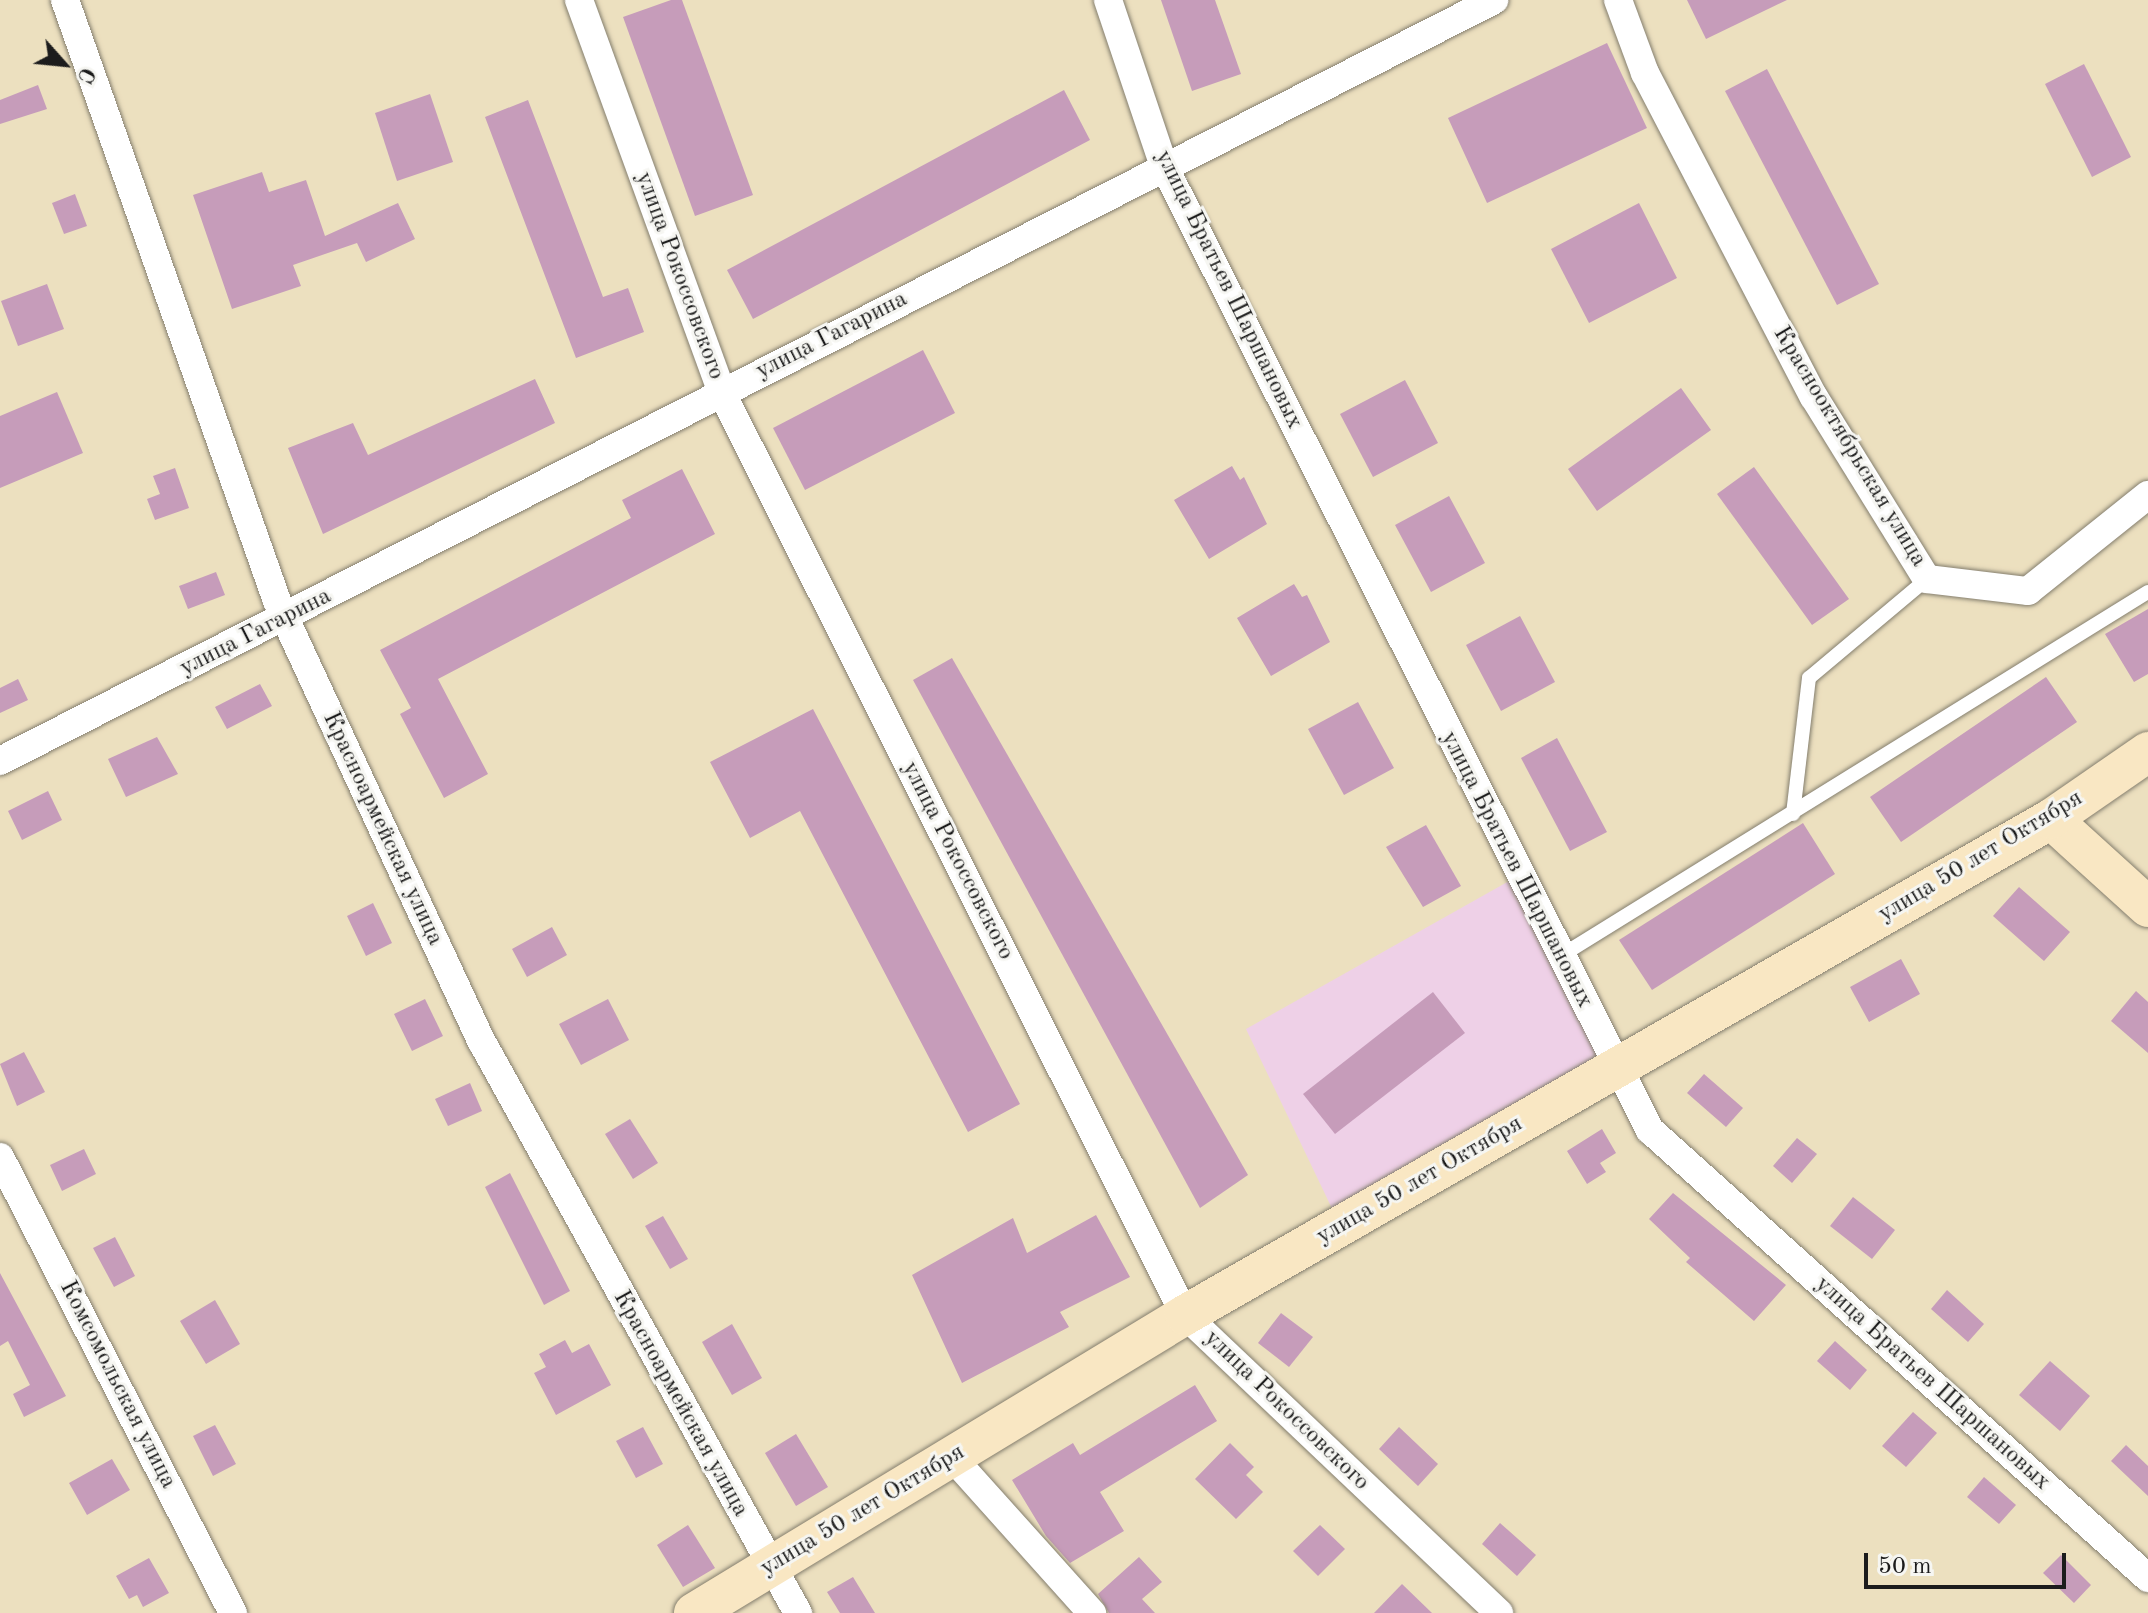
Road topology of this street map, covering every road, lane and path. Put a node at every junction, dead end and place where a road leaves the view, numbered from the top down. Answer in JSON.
{"nodes":[{"id":1,"x":65,"y":0,"type":"edge"},
{"id":2,"x":579,"y":0,"type":"edge"},
{"id":3,"x":1108,"y":0,"type":"edge"},
{"id":4,"x":1494,"y":0,"type":"edge"},
{"id":5,"x":1618,"y":0,"type":"edge"},
{"id":6,"x":1164,"y":166,"type":"junction"},
{"id":7,"x":721,"y":391,"type":"junction"},
{"id":8,"x":2148,"y":495,"type":"edge"},
{"id":9,"x":1927,"y":579,"type":"junction"},
{"id":10,"x":2148,"y":592,"type":"edge"},
{"id":11,"x":285,"y":619,"type":"junction"},
{"id":12,"x":2148,"y":752,"type":"edge"},
{"id":13,"x":0,"y":761,"type":"edge"},
{"id":14,"x":1793,"y":814,"type":"junction"},
{"id":15,"x":2051,"y":819,"type":"junction"},
{"id":16,"x":2148,"y":907,"type":"edge"},
{"id":17,"x":1559,"y":958,"type":"junction"},
{"id":18,"x":1615,"y":1070,"type":"junction"},
{"id":19,"x":0,"y":1157,"type":"edge"},
{"id":20,"x":1185,"y":1315,"type":"junction"},
{"id":21,"x":952,"y":1457,"type":"junction"},
{"id":22,"x":770,"y":1567,"type":"junction"},
{"id":23,"x":2148,"y":1578,"type":"edge"},
{"id":24,"x":233,"y":1613,"type":"edge"},
{"id":25,"x":694,"y":1613,"type":"edge"},
{"id":26,"x":798,"y":1613,"type":"edge"},
{"id":27,"x":1092,"y":1613,"type":"edge"},
{"id":28,"x":1499,"y":1613,"type":"edge"}],
"edges":[{"from":1,"to":11,"type":"street","name":"Красноармейская улица"},
{"from":2,"to":7,"type":"street","name":"улица Рокоссовского"},
{"from":3,"to":6,"type":"street","name":"улица Братьев Шаршановых"},
{"from":4,"to":6,"type":"street","name":"улица Гагарина"},
{"from":5,"to":9,"type":"street","name":"Краснооктябрьская улица"},
{"from":6,"to":7,"type":"street","name":"улица Гагарина"},
{"from":6,"to":17,"type":"street","name":"улица Братьев Шаршановых"},
{"from":7,"to":11,"type":"street","name":"улица Гагарина"},
{"from":7,"to":20,"type":"street","name":"улица Рокоссовского"},
{"from":8,"to":9,"type":"street","name":"Краснооктябрьская улица"},
{"from":9,"to":14,"type":"lane"},
{"from":10,"to":14,"type":"lane"},
{"from":11,"to":13,"type":"street","name":"улица Гагарина"},
{"from":11,"to":22,"type":"street","name":"Красноармейская улица"},
{"from":12,"to":15,"type":"street","name":"улица 50 лет Октября"},
{"from":14,"to":17,"type":"lane"},
{"from":15,"to":16,"type":"street"},
{"from":15,"to":18,"type":"street","name":"улица 50 лет Октября"},
{"from":17,"to":18,"type":"street","name":"улица Братьев Шаршановых"},
{"from":18,"to":20,"type":"street","name":"улица 50 лет Октября"},
{"from":18,"to":23,"type":"street","name":"улица Братьев Шаршановых"},
{"from":19,"to":24,"type":"street","name":"Комсомольская улица"},
{"from":20,"to":21,"type":"street","name":"улица 50 лет Октября"},
{"from":20,"to":28,"type":"street","name":"улица Рокоссовского"},
{"from":21,"to":22,"type":"street","name":"улица 50 лет Октября"},
{"from":21,"to":27,"type":"street"},
{"from":22,"to":25,"type":"street","name":"улица 50 лет Октября"},
{"from":22,"to":26,"type":"street","name":"Красноармейская улица"}]}
